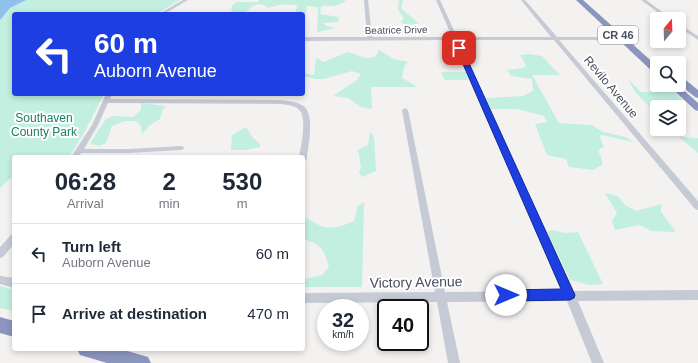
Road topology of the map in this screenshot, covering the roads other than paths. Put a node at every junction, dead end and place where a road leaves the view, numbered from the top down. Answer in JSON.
{"nodes":[{"id":1,"x":186,"y":0,"type":"edge"},
{"id":2,"x":366,"y":0,"type":"edge"},
{"id":3,"x":438,"y":0,"type":"edge"},
{"id":4,"x":523,"y":0,"type":"edge"},
{"id":5,"x":579,"y":0,"type":"edge"},
{"id":6,"x":588,"y":0,"type":"edge"},
{"id":7,"x":643,"y":0,"type":"edge"},
{"id":8,"x":165,"y":12,"type":"edge"},
{"id":9,"x":660,"y":12,"type":"edge"},
{"id":10,"x":686,"y":30,"type":"edge"},
{"id":11,"x":454,"y":38,"type":"junction"},
{"id":12,"x":555,"y":38,"type":"junction"},
{"id":13,"x":609,"y":38,"type":"dead end"},
{"id":14,"x":698,"y":38,"type":"edge"},
{"id":15,"x":305,"y":39,"type":"edge"},
{"id":16,"x":370,"y":39,"type":"junction"},
{"id":17,"x":650,"y":53,"type":"dead end"},
{"id":18,"x":650,"y":65,"type":"edge"},
{"id":19,"x":686,"y":85,"type":"edge"},
{"id":20,"x":681,"y":92,"type":"edge"},
{"id":21,"x":698,"y":95,"type":"edge"},
{"id":22,"x":108,"y":96,"type":"edge"},
{"id":23,"x":106,"y":101,"type":"junction"},
{"id":24,"x":698,"y":108,"type":"edge"},
{"id":25,"x":405,"y":110,"type":"dead end"},
{"id":26,"x":180,"y":148,"type":"dead end"},
{"id":27,"x":77,"y":154,"type":"edge"},
{"id":28,"x":303,"y":155,"type":"edge"},
{"id":29,"x":698,"y":207,"type":"edge"},
{"id":30,"x":12,"y":240,"type":"edge"},
{"id":31,"x":0,"y":254,"type":"edge"},
{"id":32,"x":0,"y":280,"type":"edge"},
{"id":33,"x":12,"y":283,"type":"edge"},
{"id":34,"x":570,"y":295,"type":"junction"},
{"id":35,"x":698,"y":295,"type":"edge"},
{"id":36,"x":442,"y":296,"type":"junction"},
{"id":37,"x":305,"y":298,"type":"edge"},
{"id":38,"x":0,"y":325,"type":"edge"},
{"id":39,"x":12,"y":328,"type":"edge"},
{"id":40,"x":94,"y":351,"type":"edge"},
{"id":41,"x":142,"y":363,"type":"edge"},
{"id":42,"x":454,"y":363,"type":"edge"},
{"id":43,"x":598,"y":363,"type":"edge"}],
"edges":[{"from":1,"to":8,"type":"street"},
{"from":2,"to":16,"type":"street"},
{"from":3,"to":11,"type":"street"},
{"from":4,"to":12,"type":"street","name":"Revilo Avenue"},
{"from":5,"to":18,"type":"highway","number":"CR 46"},
{"from":6,"to":17,"type":"highway","number":"CR 46"},
{"from":7,"to":9,"type":"street"},
{"from":10,"to":14,"type":"street"},
{"from":11,"to":12,"type":"street","name":"Beatrice Drive"},
{"from":11,"to":16,"type":"street","name":"Beatrice Drive"},
{"from":11,"to":34,"type":"street"},
{"from":12,"to":13,"type":"street","name":"Beatrice Drive"},
{"from":12,"to":29,"type":"street","name":"Revilo Avenue"},
{"from":15,"to":16,"type":"street","name":"Beatrice Drive"},
{"from":19,"to":21,"type":"highway"},
{"from":20,"to":24,"type":"highway"},
{"from":22,"to":23,"type":"street"},
{"from":23,"to":27,"type":"street"},
{"from":23,"to":28,"type":"street"},
{"from":25,"to":36,"type":"street"},
{"from":26,"to":27,"type":"street"},
{"from":30,"to":31,"type":"street"},
{"from":32,"to":33,"type":"street"},
{"from":34,"to":35,"type":"street","name":"Victory Avenue"},
{"from":34,"to":36,"type":"street","name":"Victory Avenue"},
{"from":34,"to":43,"type":"street"},
{"from":36,"to":37,"type":"street","name":"Victory Avenue"},
{"from":36,"to":42,"type":"street"},
{"from":38,"to":39,"type":"highway"},
{"from":40,"to":41,"type":"highway"}]}
